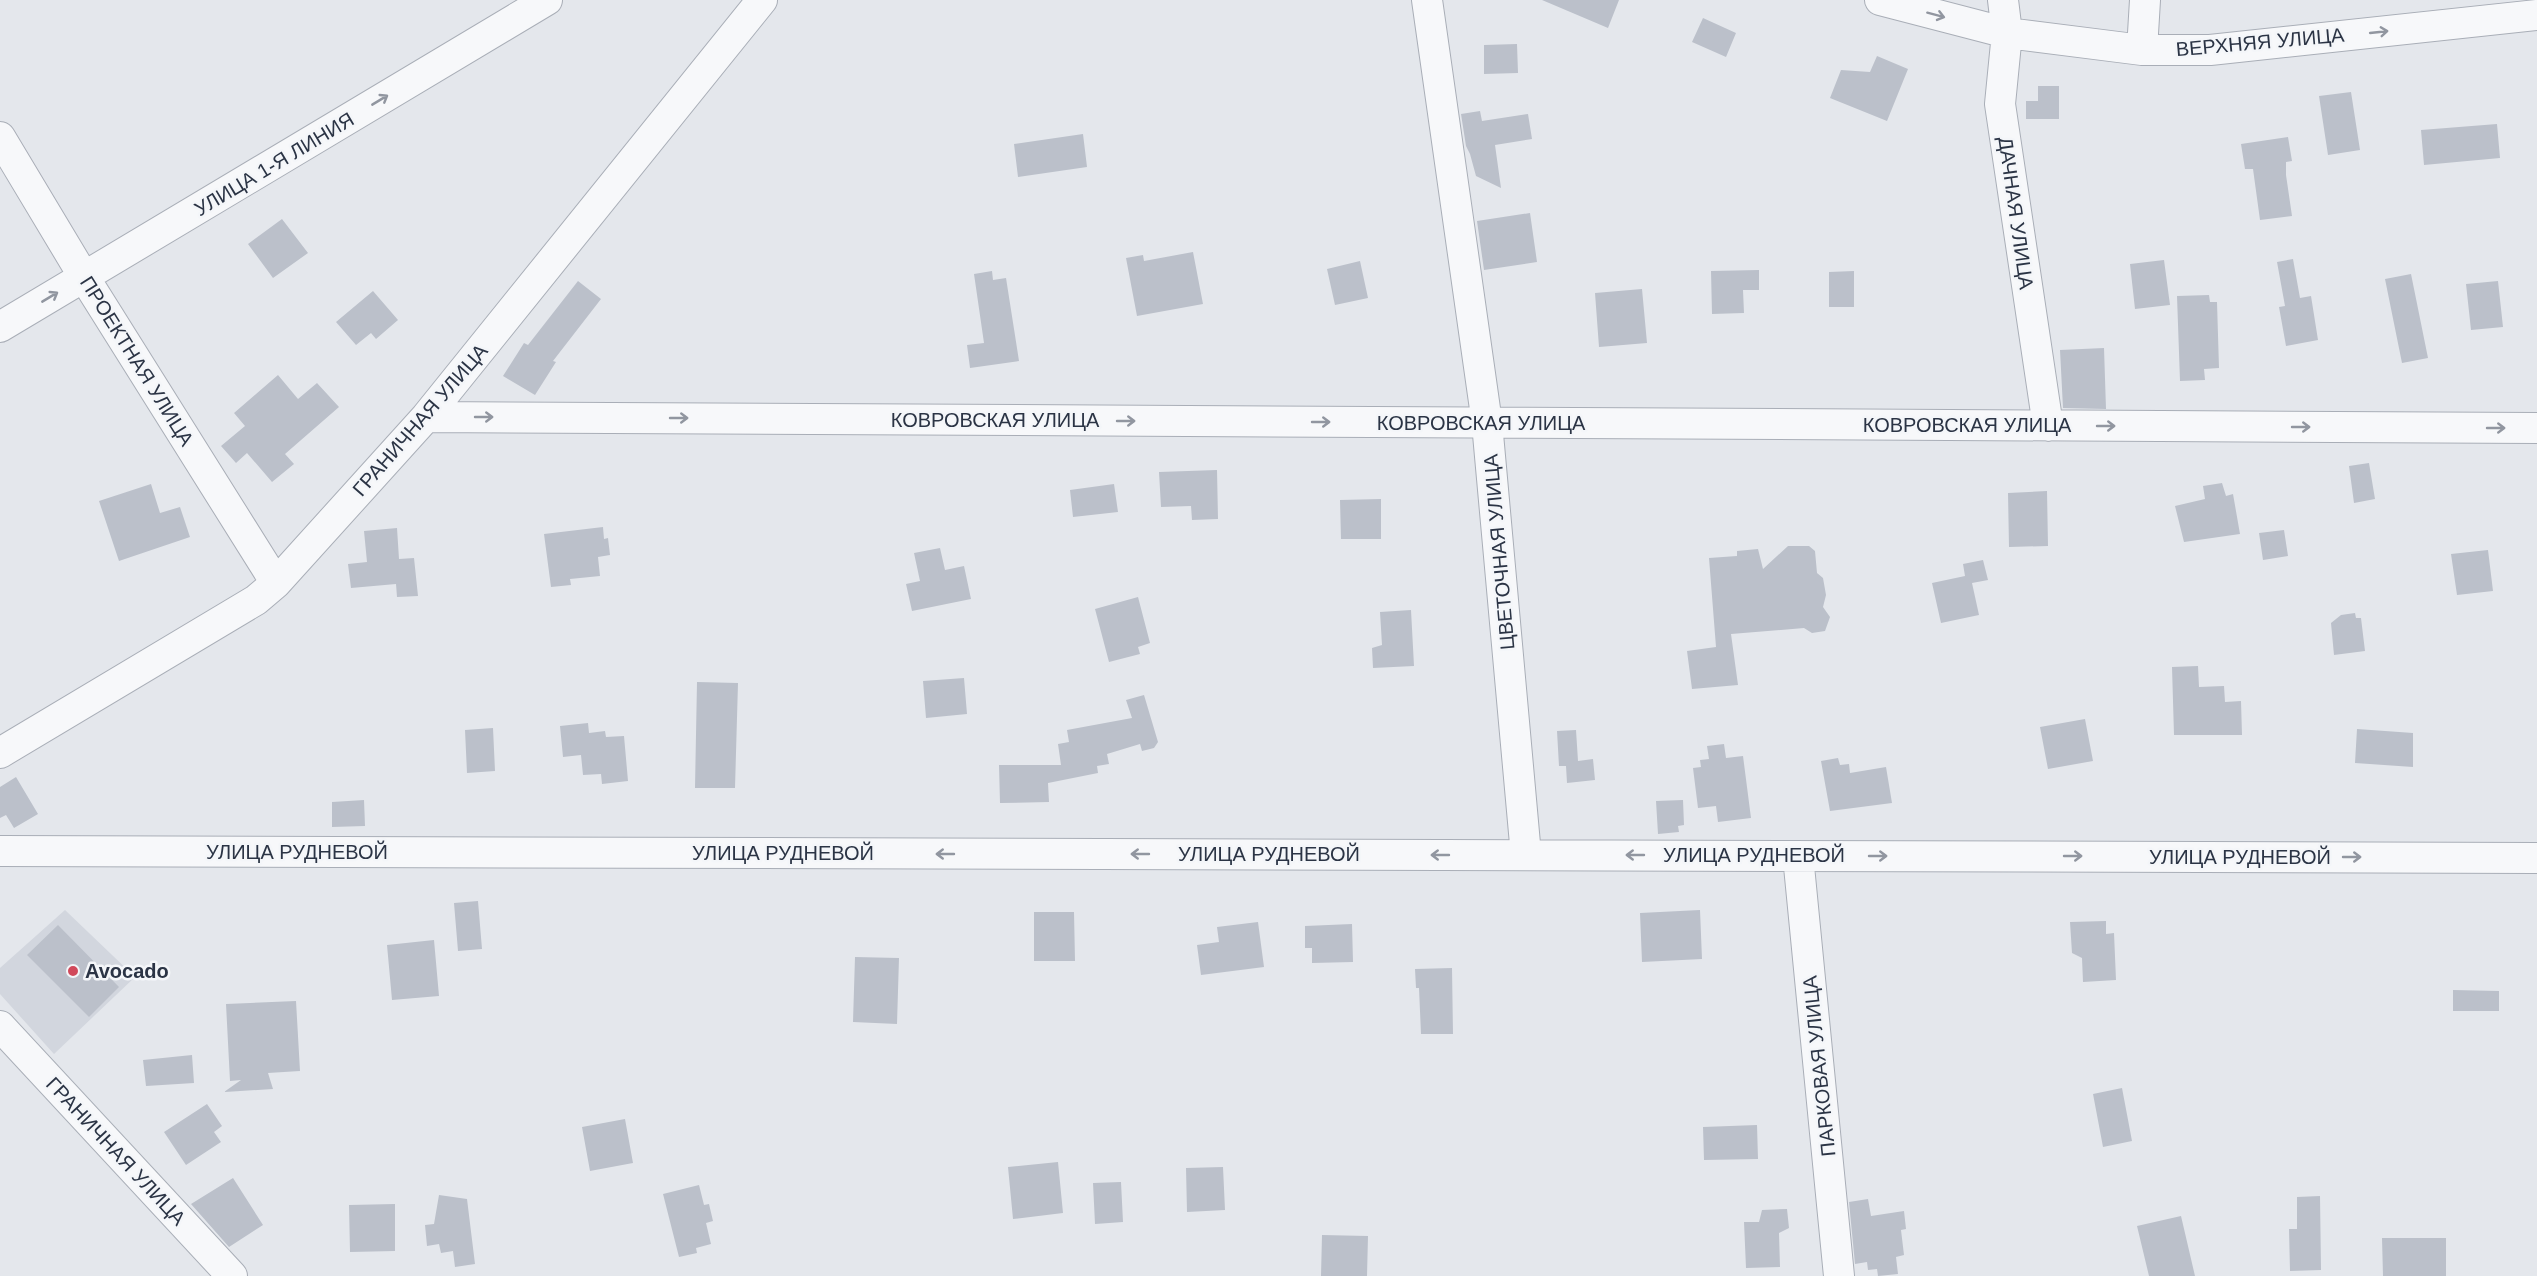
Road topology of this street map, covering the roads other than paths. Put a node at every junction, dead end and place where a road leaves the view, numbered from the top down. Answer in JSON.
{"nodes":[{"id":1,"x":547,"y":0,"type":"edge"},
{"id":2,"x":762,"y":0,"type":"edge"},
{"id":3,"x":1427,"y":0,"type":"edge"},
{"id":4,"x":1880,"y":0,"type":"edge"},
{"id":5,"x":2003,"y":0,"type":"edge"},
{"id":6,"x":2145,"y":0,"type":"edge"},
{"id":7,"x":2537,"y":15,"type":"edge"},
{"id":8,"x":2007,"y":33,"type":"junction"},
{"id":9,"x":2142,"y":50,"type":"junction"},
{"id":10,"x":0,"y":137,"type":"edge"},
{"id":11,"x":84,"y":277,"type":"junction"},
{"id":12,"x":0,"y":327,"type":"edge"},
{"id":13,"x":426,"y":417,"type":"junction"},
{"id":14,"x":1487,"y":423,"type":"junction"},
{"id":15,"x":2048,"y":426,"type":"junction"},
{"id":16,"x":2537,"y":428,"type":"edge"},
{"id":17,"x":276,"y":583,"type":"junction"},
{"id":18,"x":0,"y":753,"type":"edge"},
{"id":19,"x":0,"y":851,"type":"edge"},
{"id":20,"x":1526,"y":855,"type":"junction"},
{"id":21,"x":1798,"y":856,"type":"junction"},
{"id":22,"x":2537,"y":858,"type":"edge"},
{"id":23,"x":0,"y":1026,"type":"edge"},
{"id":24,"x":232,"y":1276,"type":"edge"},
{"id":25,"x":1839,"y":1276,"type":"edge"}],
"edges":[{"from":11,"to":1,"type":"street","name":"УЛИЦА 1-Я ЛИНИЯ","one_way":true},
{"from":2,"to":13,"type":"street","name":"ГРАНИЧНАЯ УЛИЦА"},
{"from":3,"to":14,"type":"street","name":"ЦВЕТОЧНАЯ УЛИЦА"},
{"from":4,"to":8,"type":"street","name":"ВЕРХНЯЯ УЛИЦА","one_way":true},
{"from":5,"to":8,"type":"street","name":"ДАЧНАЯ УЛИЦА"},
{"from":6,"to":9,"type":"street"},
{"from":9,"to":7,"type":"street","name":"ВЕРХНЯЯ УЛИЦА","one_way":true},
{"from":8,"to":9,"type":"street","name":"ВЕРХНЯЯ УЛИЦА"},
{"from":8,"to":15,"type":"street","name":"ДАЧНАЯ УЛИЦА"},
{"from":10,"to":11,"type":"street","name":"ПРОЕКТНАЯ УЛИЦА"},
{"from":12,"to":11,"type":"street","name":"УЛИЦА 1-Я ЛИНИЯ","one_way":true},
{"from":11,"to":17,"type":"street","name":"ПРОЕКТНАЯ УЛИЦА"},
{"from":13,"to":14,"type":"street","name":"КОВРОВСКАЯ УЛИЦА","one_way":true},
{"from":13,"to":17,"type":"street","name":"ГРАНИЧНАЯ УЛИЦА"},
{"from":14,"to":15,"type":"street","name":"КОВРОВСКАЯ УЛИЦА"},
{"from":14,"to":20,"type":"street","name":"ЦВЕТОЧНАЯ УЛИЦА"},
{"from":15,"to":16,"type":"street","name":"КОВРОВСКАЯ УЛИЦА","one_way":true},
{"from":17,"to":18,"type":"street","name":"ГРАНИЧНАЯ УЛИЦА"},
{"from":20,"to":19,"type":"street","name":"УЛИЦА РУДНЕВОЙ","one_way":true},
{"from":21,"to":20,"type":"street","name":"УЛИЦА РУДНЕВОЙ","one_way":true},
{"from":21,"to":22,"type":"street","name":"УЛИЦА РУДНЕВОЙ","one_way":true},
{"from":21,"to":25,"type":"street","name":"ПАРКОВАЯ УЛИЦА"},
{"from":23,"to":24,"type":"street","name":"ГРАНИЧНАЯ УЛИЦА"}]}
